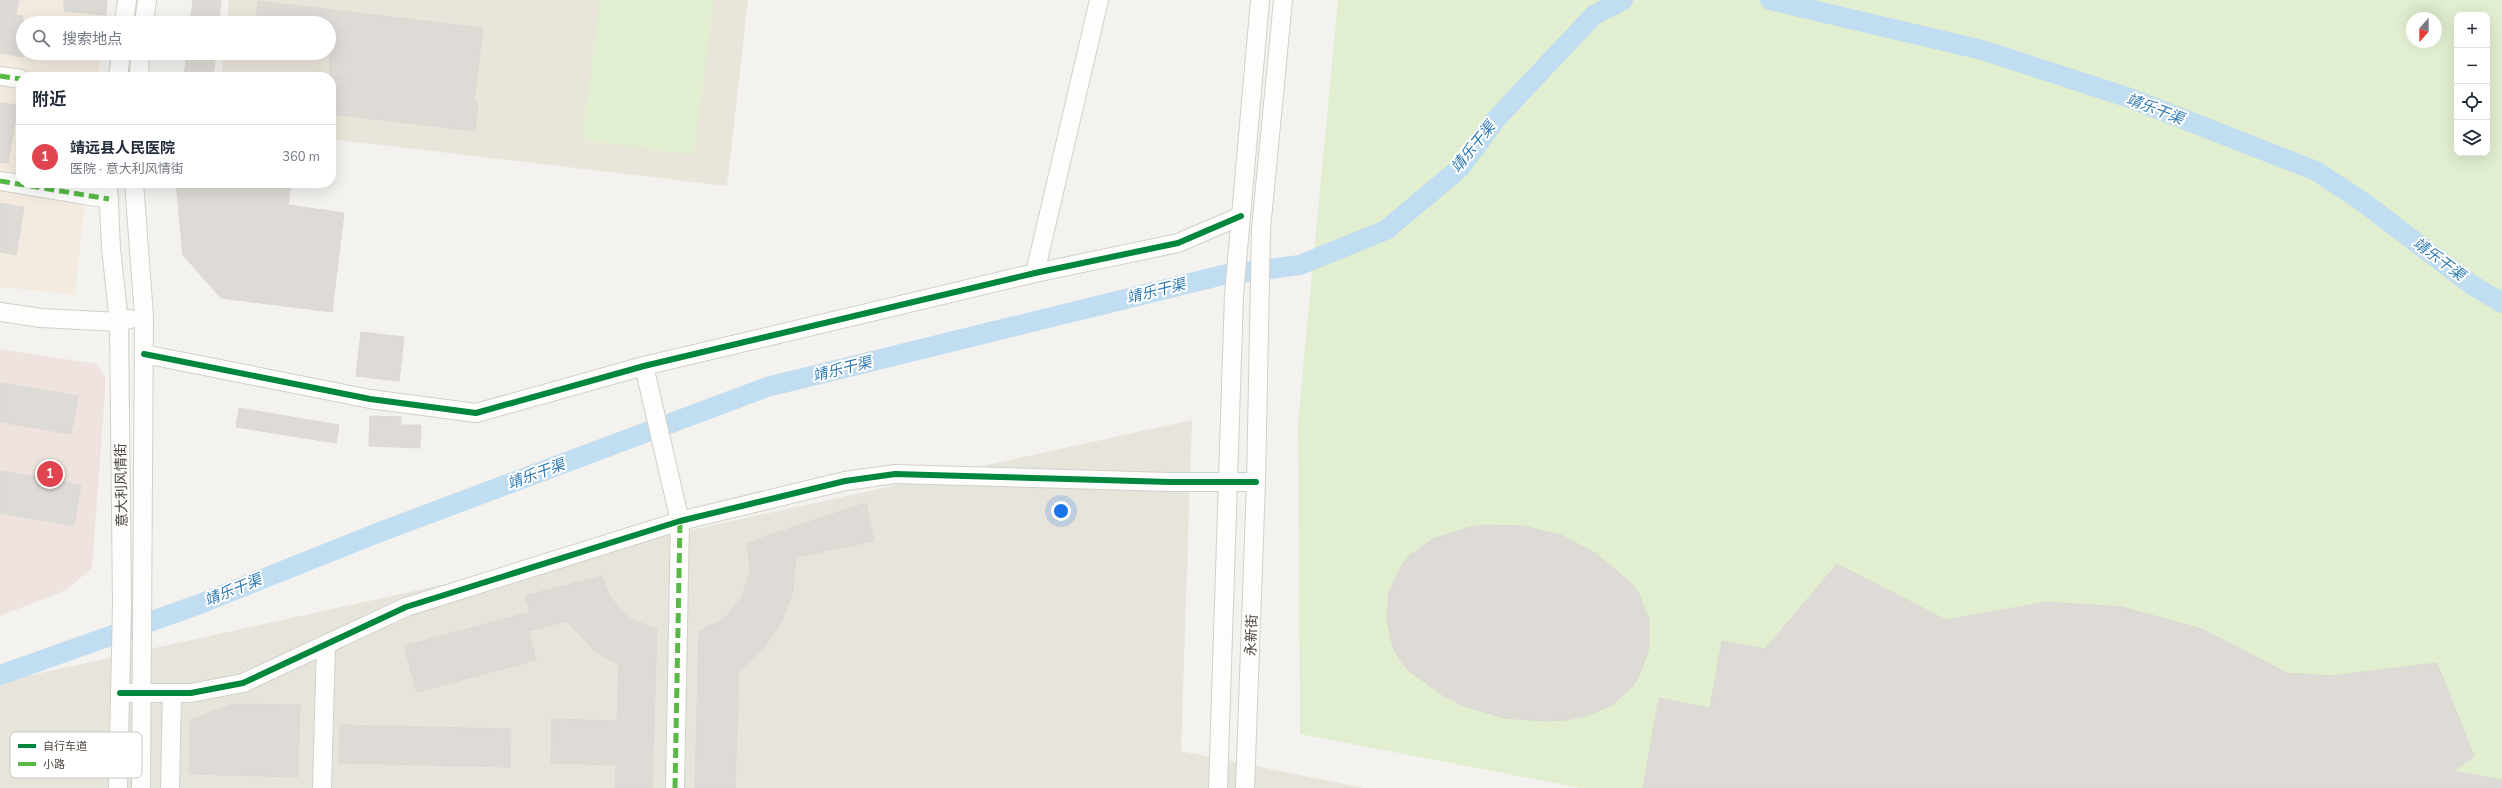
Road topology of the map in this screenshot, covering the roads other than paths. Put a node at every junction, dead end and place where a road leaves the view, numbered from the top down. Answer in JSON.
{"nodes":[{"id":1,"x":127,"y":0,"type":"edge"},
{"id":2,"x":147,"y":0,"type":"edge"},
{"id":3,"x":1099,"y":0,"type":"edge"},
{"id":4,"x":1260,"y":0,"type":"edge"},
{"id":5,"x":1283,"y":0,"type":"edge"},
{"id":6,"x":125,"y":16,"type":"edge"},
{"id":7,"x":145,"y":16,"type":"edge"},
{"id":8,"x":120,"y":60,"type":"edge"},
{"id":9,"x":140,"y":60,"type":"edge"},
{"id":10,"x":119,"y":72,"type":"edge"},
{"id":11,"x":139,"y":72,"type":"edge"},
{"id":12,"x":0,"y":76,"type":"edge"},
{"id":13,"x":16,"y":78,"type":"edge"},
{"id":14,"x":0,"y":181,"type":"edge"},
{"id":15,"x":16,"y":182,"type":"edge"},
{"id":16,"x":76,"y":188,"type":"edge"},
{"id":17,"x":134,"y":188,"type":"edge"},
{"id":18,"x":108,"y":191,"type":"edge"},
{"id":19,"x":1240,"y":224,"type":"junction"},
{"id":20,"x":1035,"y":273,"type":"junction"},
{"id":21,"x":0,"y":312,"type":"edge"},
{"id":22,"x":144,"y":316,"type":"junction"},
{"id":23,"x":119,"y":322,"type":"junction"},
{"id":24,"x":144,"y":354,"type":"junction"},
{"id":25,"x":644,"y":366,"type":"junction"},
{"id":26,"x":1256,"y":482,"type":"junction"},
{"id":27,"x":1230,"y":483,"type":"junction"},
{"id":28,"x":680,"y":521,"type":"junction"},
{"id":29,"x":326,"y":644,"type":"junction"},
{"id":30,"x":120,"y":693,"type":"junction"},
{"id":31,"x":142,"y":693,"type":"junction"},
{"id":32,"x":172,"y":693,"type":"junction"},
{"id":33,"x":119,"y":732,"type":"edge"},
{"id":34,"x":142,"y":732,"type":"edge"},
{"id":35,"x":118,"y":778,"type":"edge"},
{"id":36,"x":141,"y":778,"type":"edge"},
{"id":37,"x":118,"y":788,"type":"edge"},
{"id":38,"x":141,"y":788,"type":"edge"},
{"id":39,"x":170,"y":788,"type":"edge"},
{"id":40,"x":322,"y":788,"type":"edge"},
{"id":41,"x":675,"y":788,"type":"edge"},
{"id":42,"x":1218,"y":788,"type":"edge"},
{"id":43,"x":1245,"y":788,"type":"edge"}],
"edges":[{"from":1,"to":6,"type":"street"},
{"from":2,"to":7,"type":"street"},
{"from":3,"to":20,"type":"street"},
{"from":4,"to":19,"type":"street","name":"永新街"},
{"from":5,"to":26,"type":"street","name":"永新街"},
{"from":8,"to":10,"type":"street"},
{"from":9,"to":11,"type":"street"},
{"from":12,"to":13,"type":"street"},
{"from":14,"to":15,"type":"street"},
{"from":16,"to":18,"type":"street"},
{"from":17,"to":22,"type":"street","name":"意大利风情街"},
{"from":18,"to":23,"type":"street","name":"意大利风情街"},
{"from":19,"to":20,"type":"street"},
{"from":19,"to":27,"type":"street","name":"永新街"},
{"from":20,"to":25,"type":"street"},
{"from":21,"to":23,"type":"street"},
{"from":22,"to":23,"type":"street"},
{"from":22,"to":24,"type":"street","name":"意大利风情街"},
{"from":23,"to":30,"type":"street","name":"意大利风情街"},
{"from":24,"to":25,"type":"street"},
{"from":24,"to":31,"type":"street","name":"意大利风情街"},
{"from":25,"to":28,"type":"street"},
{"from":26,"to":27,"type":"street"},
{"from":26,"to":43,"type":"street","name":"永新街"},
{"from":27,"to":28,"type":"street"},
{"from":27,"to":42,"type":"street","name":"永新街"},
{"from":28,"to":29,"type":"street"},
{"from":28,"to":41,"type":"street"},
{"from":29,"to":32,"type":"street"},
{"from":29,"to":40,"type":"street"},
{"from":30,"to":31,"type":"street"},
{"from":30,"to":33,"type":"street","name":"意大利风情街"},
{"from":31,"to":32,"type":"street"},
{"from":31,"to":34,"type":"street","name":"意大利风情街"},
{"from":32,"to":39,"type":"street"},
{"from":35,"to":37,"type":"street","name":"意大利风情街"},
{"from":36,"to":38,"type":"street","name":"意大利风情街"}]}
